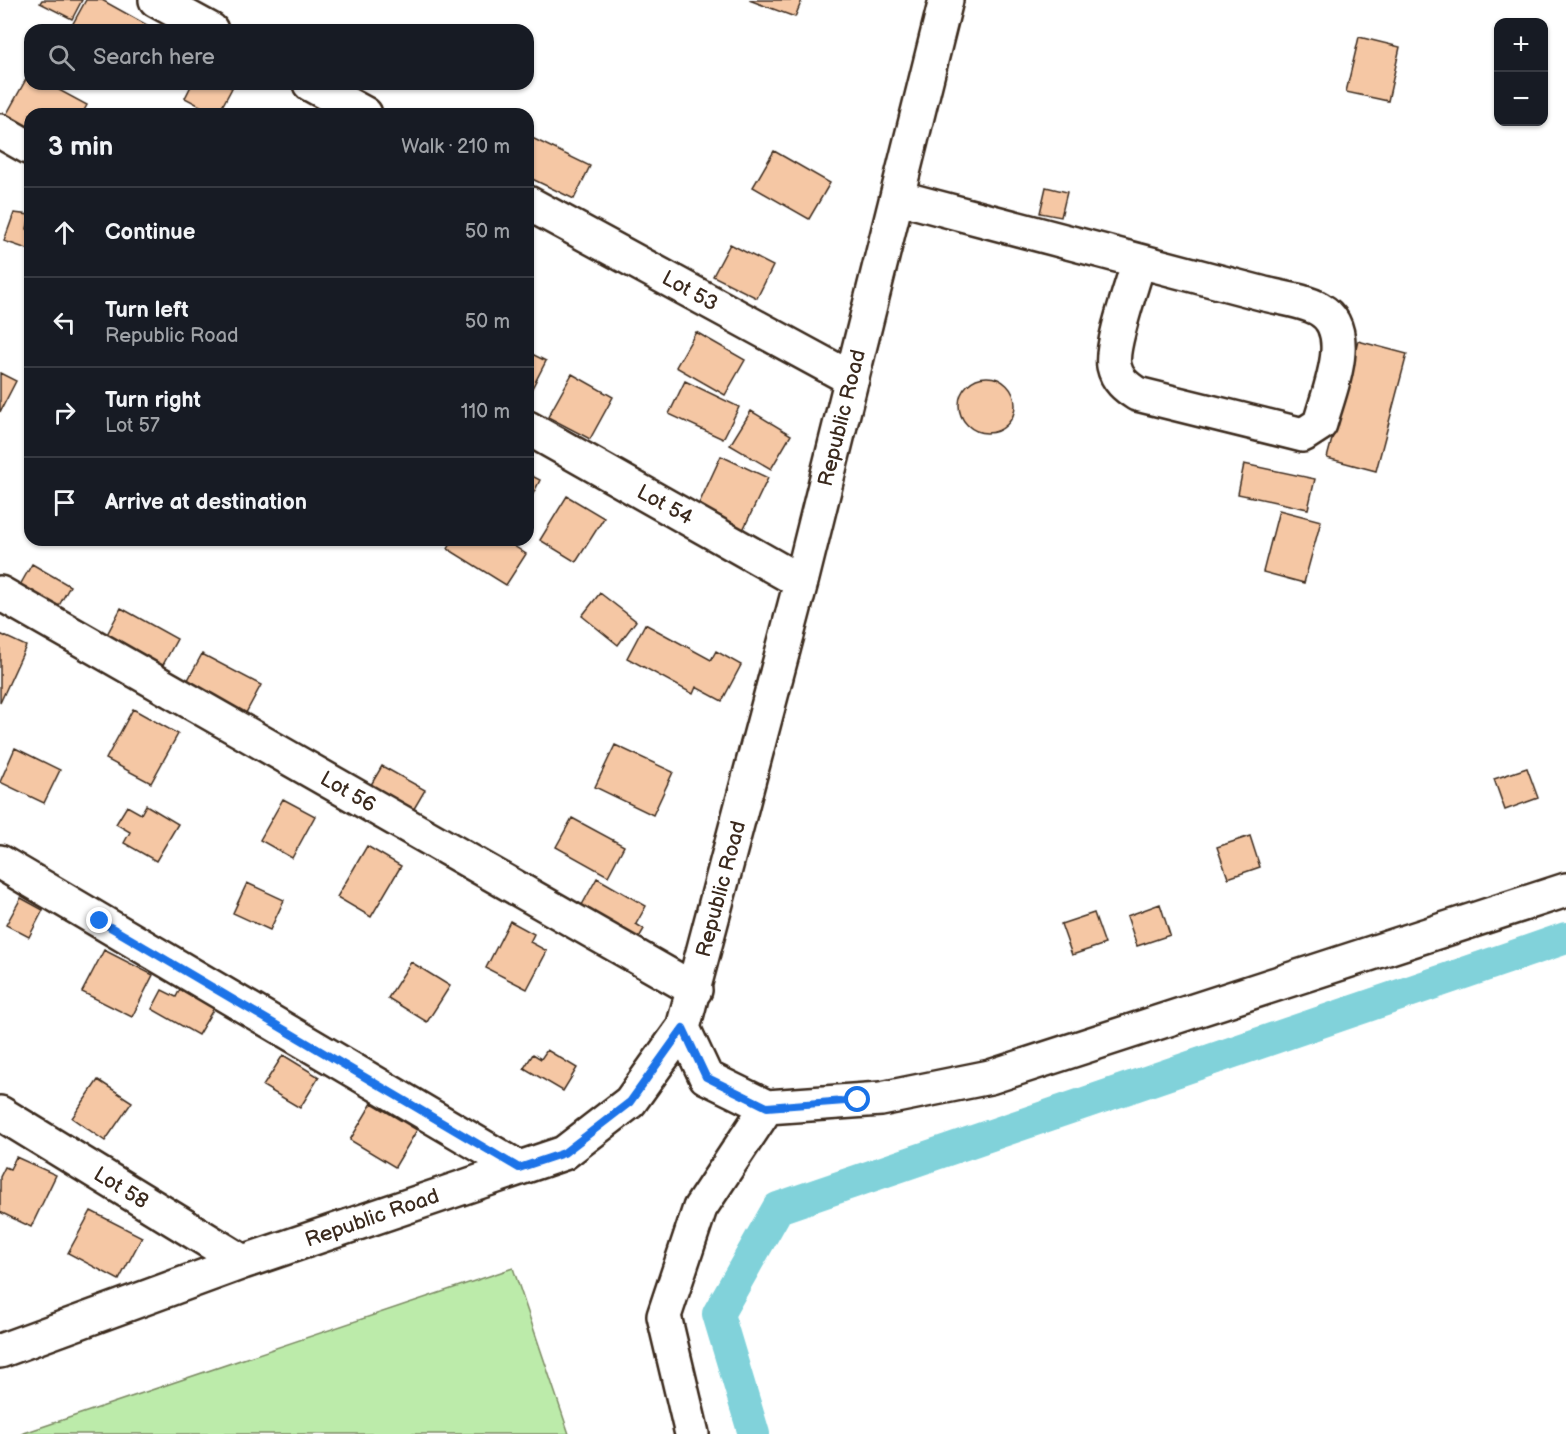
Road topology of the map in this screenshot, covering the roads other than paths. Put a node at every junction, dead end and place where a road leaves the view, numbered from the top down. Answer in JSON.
{"nodes":[{"id":1,"x":156,"y":0,"type":"edge"},
{"id":2,"x":946,"y":0,"type":"edge"},
{"id":3,"x":200,"y":24,"type":"edge"},
{"id":4,"x":321,"y":90,"type":"edge"},
{"id":5,"x":354,"y":108,"type":"edge"},
{"id":6,"x":0,"y":131,"type":"edge"},
{"id":7,"x":24,"y":145,"type":"edge"},
{"id":8,"x":897,"y":197,"type":"junction"},
{"id":9,"x":534,"y":206,"type":"edge"},
{"id":10,"x":1139,"y":261,"type":"junction"},
{"id":11,"x":852,"y":379,"type":"junction"},
{"id":12,"x":534,"y":431,"type":"edge"},
{"id":13,"x":801,"y":582,"type":"junction"},
{"id":14,"x":0,"y":593,"type":"edge"},
{"id":15,"x":0,"y":862,"type":"edge"},
{"id":16,"x":1566,"y":890,"type":"edge"},
{"id":17,"x":695,"y":990,"type":"junction"},
{"id":18,"x":683,"y":1028,"type":"junction"},
{"id":19,"x":767,"y":1107,"type":"junction"},
{"id":20,"x":0,"y":1113,"type":"edge"},
{"id":21,"x":519,"y":1168,"type":"junction"},
{"id":22,"x":243,"y":1262,"type":"junction"},
{"id":23,"x":0,"y":1351,"type":"edge"},
{"id":24,"x":692,"y":1434,"type":"edge"}],
"edges":[{"from":1,"to":3,"type":"street"},
{"from":2,"to":8,"type":"street","name":"Republic Road"},
{"from":4,"to":5,"type":"street"},
{"from":6,"to":7,"type":"street"},
{"from":8,"to":10,"type":"street"},
{"from":8,"to":11,"type":"street","name":"Republic Road"},
{"from":9,"to":11,"type":"street","name":"Lot 53"},
{"from":10,"to":10,"type":"street"},
{"from":11,"to":13,"type":"street","name":"Republic Road"},
{"from":12,"to":13,"type":"street","name":"Lot 54"},
{"from":13,"to":17,"type":"street","name":"Republic Road"},
{"from":14,"to":17,"type":"street","name":"Lot 56"},
{"from":15,"to":21,"type":"street"},
{"from":16,"to":19,"type":"street"},
{"from":17,"to":18,"type":"street","name":"Republic Road"},
{"from":18,"to":19,"type":"street"},
{"from":18,"to":21,"type":"street","name":"Republic Road"},
{"from":19,"to":24,"type":"street"},
{"from":20,"to":22,"type":"street","name":"Lot 58"},
{"from":21,"to":22,"type":"street","name":"Republic Road"},
{"from":22,"to":23,"type":"street","name":"Republic Road"}]}
